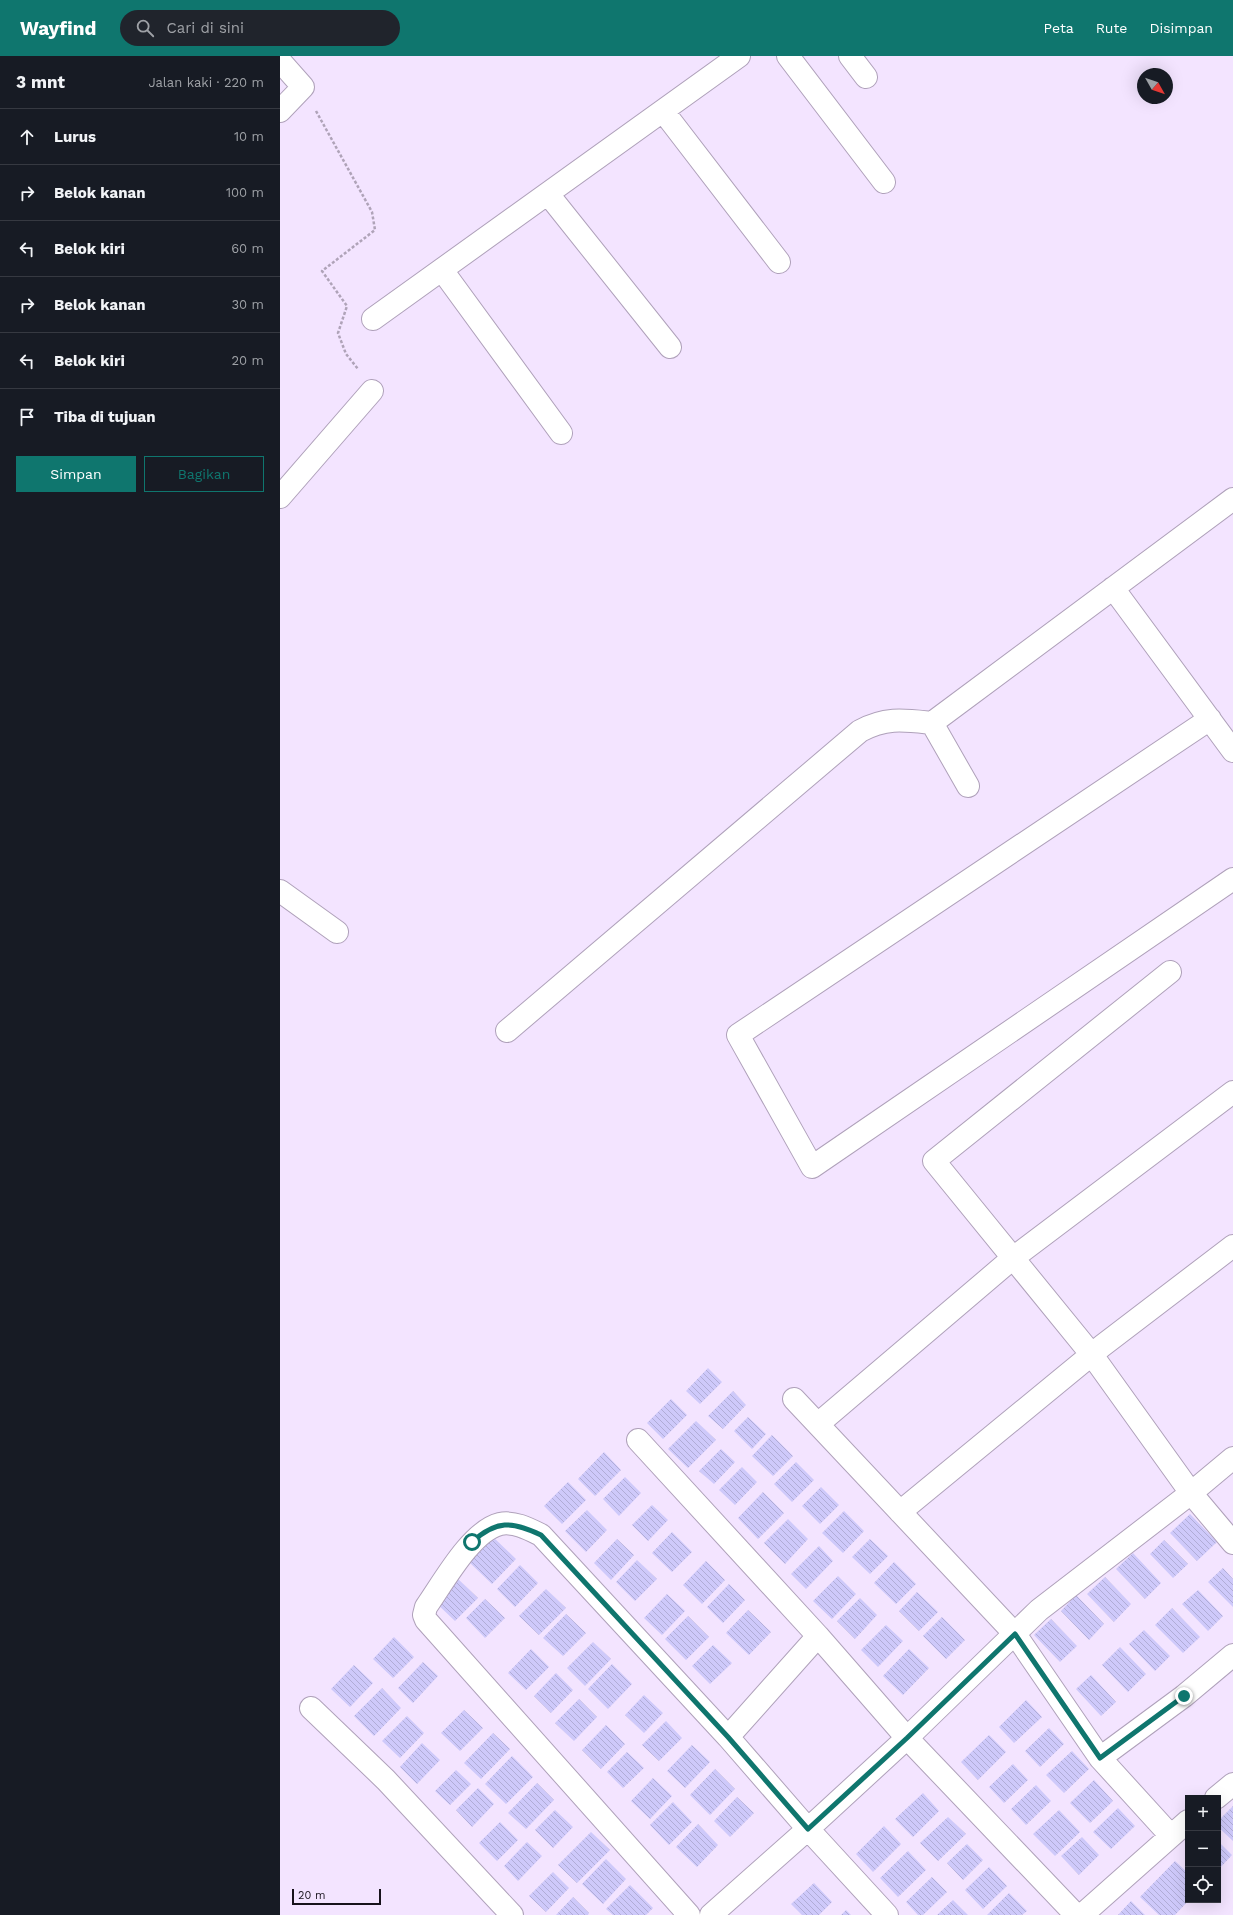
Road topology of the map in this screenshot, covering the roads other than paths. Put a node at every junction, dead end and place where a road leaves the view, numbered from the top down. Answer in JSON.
{"nodes":[{"id":1,"x":739,"y":56,"type":"edge"},
{"id":2,"x":788,"y":56,"type":"edge"},
{"id":3,"x":850,"y":56,"type":"edge"},
{"id":4,"x":280,"y":61,"type":"edge"},
{"id":5,"x":866,"y":77,"type":"dead end"},
{"id":6,"x":280,"y":111,"type":"edge"},
{"id":7,"x":663,"y":111,"type":"junction"},
{"id":8,"x":884,"y":182,"type":"dead end"},
{"id":9,"x":548,"y":194,"type":"junction"},
{"id":10,"x":779,"y":262,"type":"dead end"},
{"id":11,"x":442,"y":270,"type":"junction"},
{"id":12,"x":373,"y":319,"type":"dead end"},
{"id":13,"x":670,"y":347,"type":"dead end"},
{"id":14,"x":372,"y":391,"type":"road end"},
{"id":15,"x":561,"y":434,"type":"dead end"},
{"id":16,"x":280,"y":496,"type":"edge"},
{"id":17,"x":1233,"y":499,"type":"edge"},
{"id":18,"x":1113,"y":588,"type":"junction"},
{"id":19,"x":1210,"y":719,"type":"junction"},
{"id":20,"x":932,"y":723,"type":"junction"},
{"id":21,"x":1233,"y":751,"type":"edge"},
{"id":22,"x":968,"y":786,"type":"dead end"},
{"id":23,"x":1233,"y":879,"type":"edge"},
{"id":24,"x":280,"y":891,"type":"edge"},
{"id":25,"x":337,"y":932,"type":"dead end"},
{"id":26,"x":1170,"y":972,"type":"dead end"},
{"id":27,"x":507,"y":1031,"type":"dead end"},
{"id":28,"x":1233,"y":1092,"type":"edge"},
{"id":29,"x":1233,"y":1246,"type":"edge"},
{"id":30,"x":1013,"y":1258,"type":"junction"},
{"id":31,"x":1092,"y":1355,"type":"junction"},
{"id":32,"x":794,"y":1399,"type":"dead end"},
{"id":33,"x":818,"y":1424,"type":"junction"},
{"id":34,"x":638,"y":1440,"type":"dead end"},
{"id":35,"x":1233,"y":1458,"type":"edge"},
{"id":36,"x":1191,"y":1493,"type":"junction"},
{"id":37,"x":900,"y":1512,"type":"junction"},
{"id":38,"x":1233,"y":1543,"type":"edge"},
{"id":39,"x":1015,"y":1634,"type":"junction"},
{"id":40,"x":818,"y":1636,"type":"junction"},
{"id":41,"x":1233,"y":1655,"type":"edge"},
{"id":42,"x":311,"y":1708,"type":"dead end"},
{"id":43,"x":728,"y":1737,"type":"junction"},
{"id":44,"x":907,"y":1738,"type":"junction"},
{"id":45,"x":1100,"y":1758,"type":"junction"},
{"id":46,"x":1233,"y":1784,"type":"edge"},
{"id":47,"x":1220,"y":1795,"type":"edge"},
{"id":48,"x":1185,"y":1824,"type":"edge"},
{"id":49,"x":808,"y":1829,"type":"junction"},
{"id":50,"x":1171,"y":1836,"type":"junction"},
{"id":51,"x":512,"y":1915,"type":"edge"},
{"id":52,"x":689,"y":1915,"type":"edge"},
{"id":53,"x":711,"y":1915,"type":"edge"},
{"id":54,"x":887,"y":1915,"type":"edge"},
{"id":55,"x":1076,"y":1915,"type":"edge"},
{"id":56,"x":1082,"y":1915,"type":"edge"}],
"edges":[{"from":1,"to":7,"type":"street"},
{"from":2,"to":8,"type":"street"},
{"from":3,"to":5,"type":"street"},
{"from":4,"to":6,"type":"street"},
{"from":7,"to":9,"type":"street"},
{"from":7,"to":10,"type":"street"},
{"from":9,"to":11,"type":"street"},
{"from":9,"to":13,"type":"street"},
{"from":11,"to":12,"type":"street"},
{"from":11,"to":15,"type":"street"},
{"from":14,"to":16,"type":"street"},
{"from":17,"to":18,"type":"street"},
{"from":18,"to":19,"type":"street"},
{"from":18,"to":20,"type":"street"},
{"from":19,"to":21,"type":"street"},
{"from":19,"to":23,"type":"street"},
{"from":20,"to":22,"type":"street"},
{"from":20,"to":27,"type":"street"},
{"from":24,"to":25,"type":"street"},
{"from":26,"to":30,"type":"street"},
{"from":28,"to":30,"type":"street"},
{"from":29,"to":31,"type":"street"},
{"from":30,"to":31,"type":"street"},
{"from":30,"to":33,"type":"street"},
{"from":31,"to":36,"type":"street"},
{"from":31,"to":37,"type":"street"},
{"from":32,"to":33,"type":"street"},
{"from":33,"to":37,"type":"street"},
{"from":34,"to":40,"type":"street"},
{"from":35,"to":36,"type":"street"},
{"from":36,"to":38,"type":"street"},
{"from":36,"to":39,"type":"street"},
{"from":37,"to":39,"type":"street"},
{"from":39,"to":44,"type":"street"},
{"from":39,"to":45,"type":"street"},
{"from":40,"to":43,"type":"street"},
{"from":40,"to":44,"type":"street"},
{"from":41,"to":45,"type":"street"},
{"from":42,"to":51,"type":"street"},
{"from":43,"to":49,"type":"street"},
{"from":43,"to":52,"type":"street"},
{"from":44,"to":49,"type":"street"},
{"from":44,"to":55,"type":"street"},
{"from":45,"to":50,"type":"street"},
{"from":46,"to":47,"type":"street"},
{"from":48,"to":50,"type":"street"},
{"from":49,"to":53,"type":"street"},
{"from":49,"to":54,"type":"street"},
{"from":50,"to":56,"type":"street"}]}
